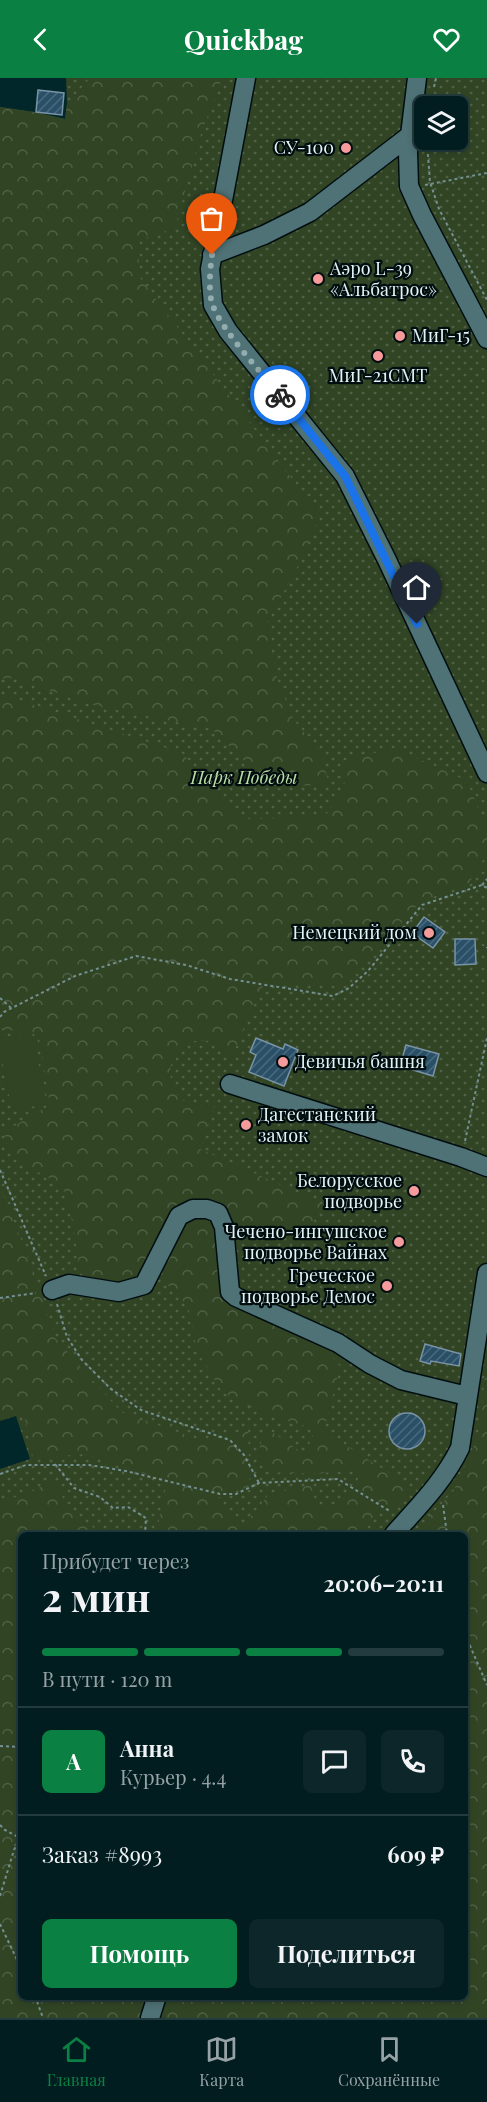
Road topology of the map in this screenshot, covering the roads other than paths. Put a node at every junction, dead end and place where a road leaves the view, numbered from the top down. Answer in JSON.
{"nodes":[{"id":1,"x":246,"y":78,"type":"edge"},
{"id":2,"x":417,"y":78,"type":"edge"},
{"id":3,"x":417,"y":96,"type":"edge"},
{"id":4,"x":414,"y":141,"type":"edge"},
{"id":5,"x":414,"y":144,"type":"edge"},
{"id":6,"x":212,"y":255,"type":"junction"},
{"id":7,"x":487,"y":339,"type":"edge"},
{"id":8,"x":487,"y":773,"type":"edge"},
{"id":9,"x":230,"y":1084,"type":"dead end"},
{"id":10,"x":487,"y":1167,"type":"edge"},
{"id":11,"x":487,"y":1273,"type":"edge"},
{"id":12,"x":52,"y":1290,"type":"road end"},
{"id":13,"x":479,"y":1378,"type":"edge"},
{"id":14,"x":467,"y":1396,"type":"junction"},
{"id":15,"x":400,"y":1528,"type":"edge"},
{"id":16,"x":156,"y":2000,"type":"edge"},
{"id":17,"x":150,"y":2018,"type":"edge"}],
"edges":[{"from":1,"to":6,"type":"lane"},
{"from":2,"to":3,"type":"lane"},
{"from":4,"to":6,"type":"lane"},
{"from":5,"to":7,"type":"lane"},
{"from":6,"to":8,"type":"lane"},
{"from":9,"to":10,"type":"lane"},
{"from":11,"to":13,"type":"lane"},
{"from":12,"to":14,"type":"lane"},
{"from":13,"to":14,"type":"lane"},
{"from":14,"to":15,"type":"lane"},
{"from":16,"to":17,"type":"lane"}]}
